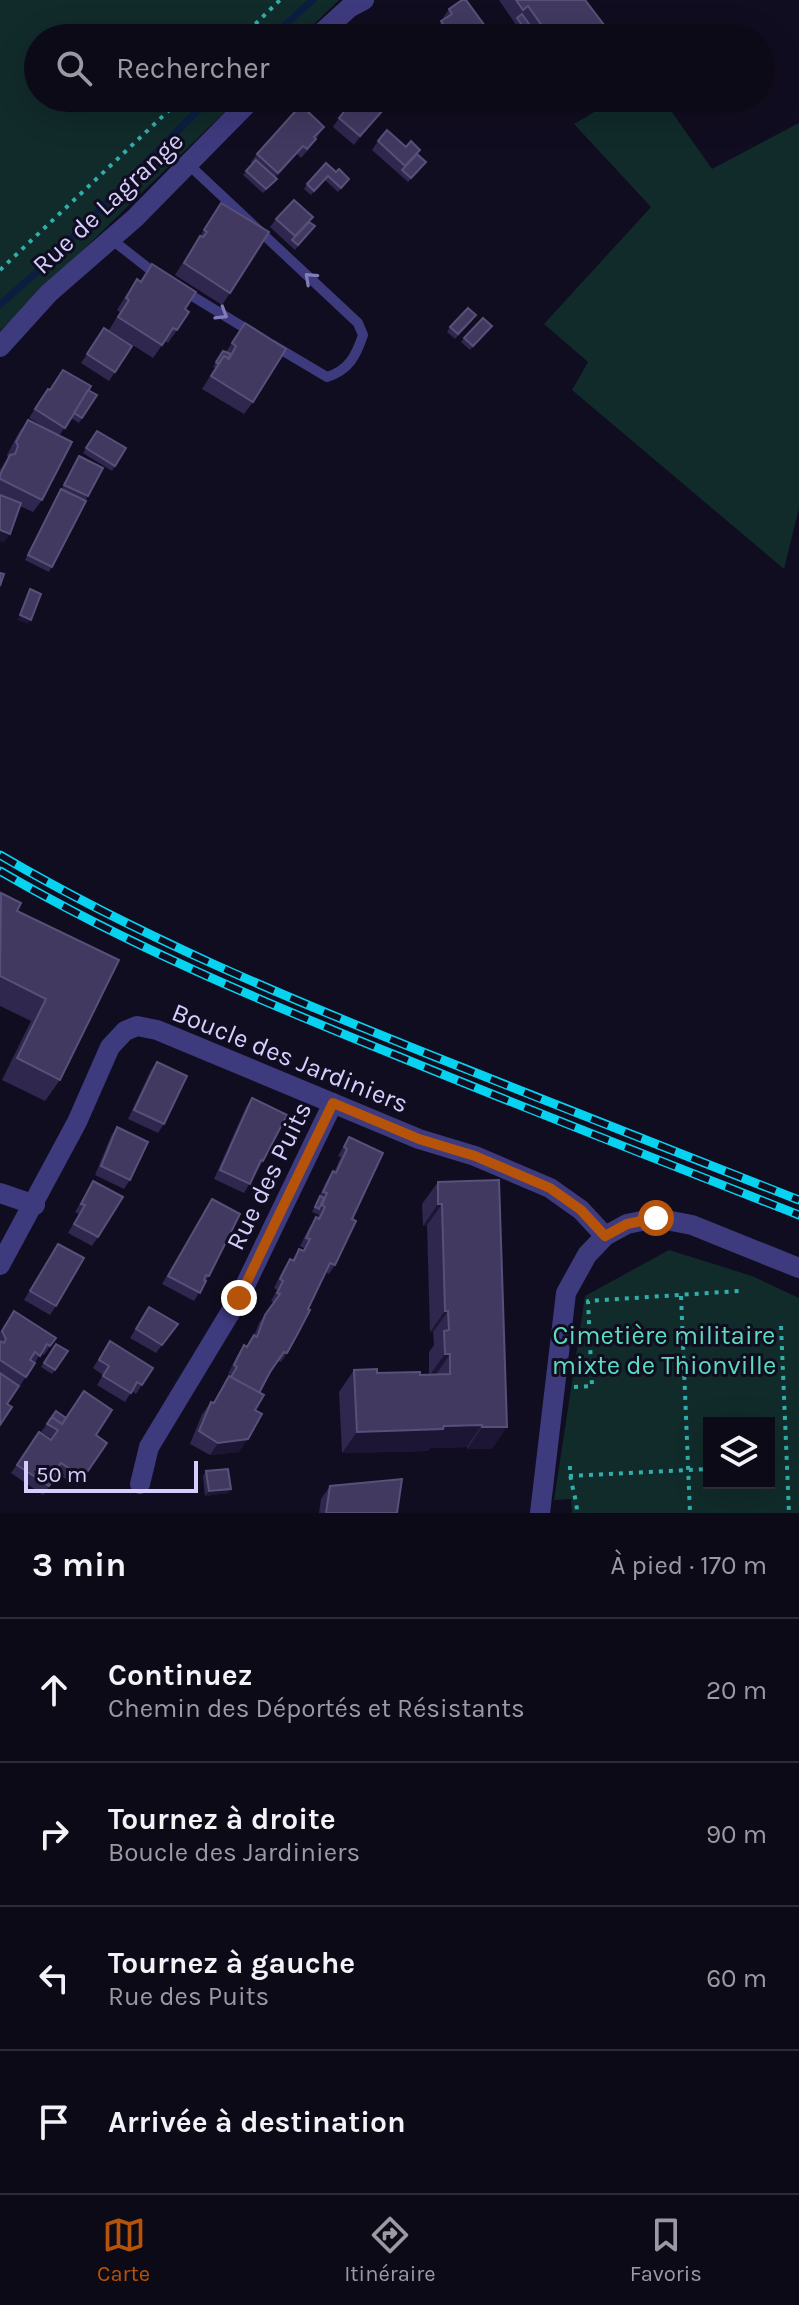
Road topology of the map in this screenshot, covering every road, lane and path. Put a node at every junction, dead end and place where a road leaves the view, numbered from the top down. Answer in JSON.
{"nodes":[{"id":1,"x":280,"y":0,"type":"edge"},
{"id":2,"x":364,"y":0,"type":"edge"},
{"id":3,"x":255,"y":24,"type":"edge"},
{"id":4,"x":331,"y":24,"type":"edge"},
{"id":5,"x":167,"y":112,"type":"edge"},
{"id":6,"x":239,"y":112,"type":"edge"},
{"id":7,"x":188,"y":164,"type":"junction"},
{"id":8,"x":111,"y":239,"type":"junction"},
{"id":9,"x":0,"y":270,"type":"edge"},
{"id":10,"x":0,"y":347,"type":"edge"},
{"id":11,"x":333,"y":1103,"type":"junction"},
{"id":12,"x":0,"y":1193,"type":"edge"},
{"id":13,"x":35,"y":1205,"type":"junction"},
{"id":14,"x":605,"y":1236,"type":"junction"},
{"id":15,"x":0,"y":1265,"type":"edge"},
{"id":16,"x":799,"y":1268,"type":"edge"},
{"id":17,"x":739,"y":1291,"type":"dead end"},
{"id":18,"x":681,"y":1294,"type":"junction"},
{"id":19,"x":781,"y":1326,"type":"dead end"},
{"id":20,"x":572,"y":1387,"type":"dead end"},
{"id":21,"x":570,"y":1462,"type":"dead end"},
{"id":22,"x":703,"y":1469,"type":"edge"},
{"id":23,"x":688,"y":1470,"type":"junction"},
{"id":24,"x":569,"y":1476,"type":"junction"},
{"id":25,"x":140,"y":1484,"type":"dead end"},
{"id":26,"x":540,"y":1513,"type":"edge"},
{"id":27,"x":577,"y":1513,"type":"edge"},
{"id":28,"x":690,"y":1513,"type":"edge"},
{"id":29,"x":789,"y":1513,"type":"edge"}],
"edges":[{"from":1,"to":3,"type":"path"},
{"from":2,"to":4,"type":"street"},
{"from":5,"to":9,"type":"path"},
{"from":6,"to":7,"type":"street","name":"Rue de Lagrange"},
{"from":7,"to":8,"type":"street","name":"Rue de Lagrange"},
{"from":8,"to":7,"type":"lane","one_way":true},
{"from":8,"to":10,"type":"street","name":"Rue de Lagrange"},
{"from":11,"to":13,"type":"street","name":"Boucle des Jardiniers"},
{"from":11,"to":14,"type":"street","name":"Boucle des Jardiniers"},
{"from":11,"to":25,"type":"street","name":"Rue des Puits"},
{"from":12,"to":13,"type":"street"},
{"from":13,"to":15,"type":"street","name":"Boucle des Jardiniers"},
{"from":14,"to":16,"type":"street"},
{"from":14,"to":26,"type":"street"},
{"from":17,"to":18,"type":"path"},
{"from":18,"to":20,"type":"path"},
{"from":18,"to":23,"type":"path"},
{"from":19,"to":29,"type":"path"},
{"from":21,"to":24,"type":"path"},
{"from":22,"to":23,"type":"path"},
{"from":23,"to":24,"type":"path"},
{"from":23,"to":28,"type":"path"},
{"from":24,"to":27,"type":"path"}]}
